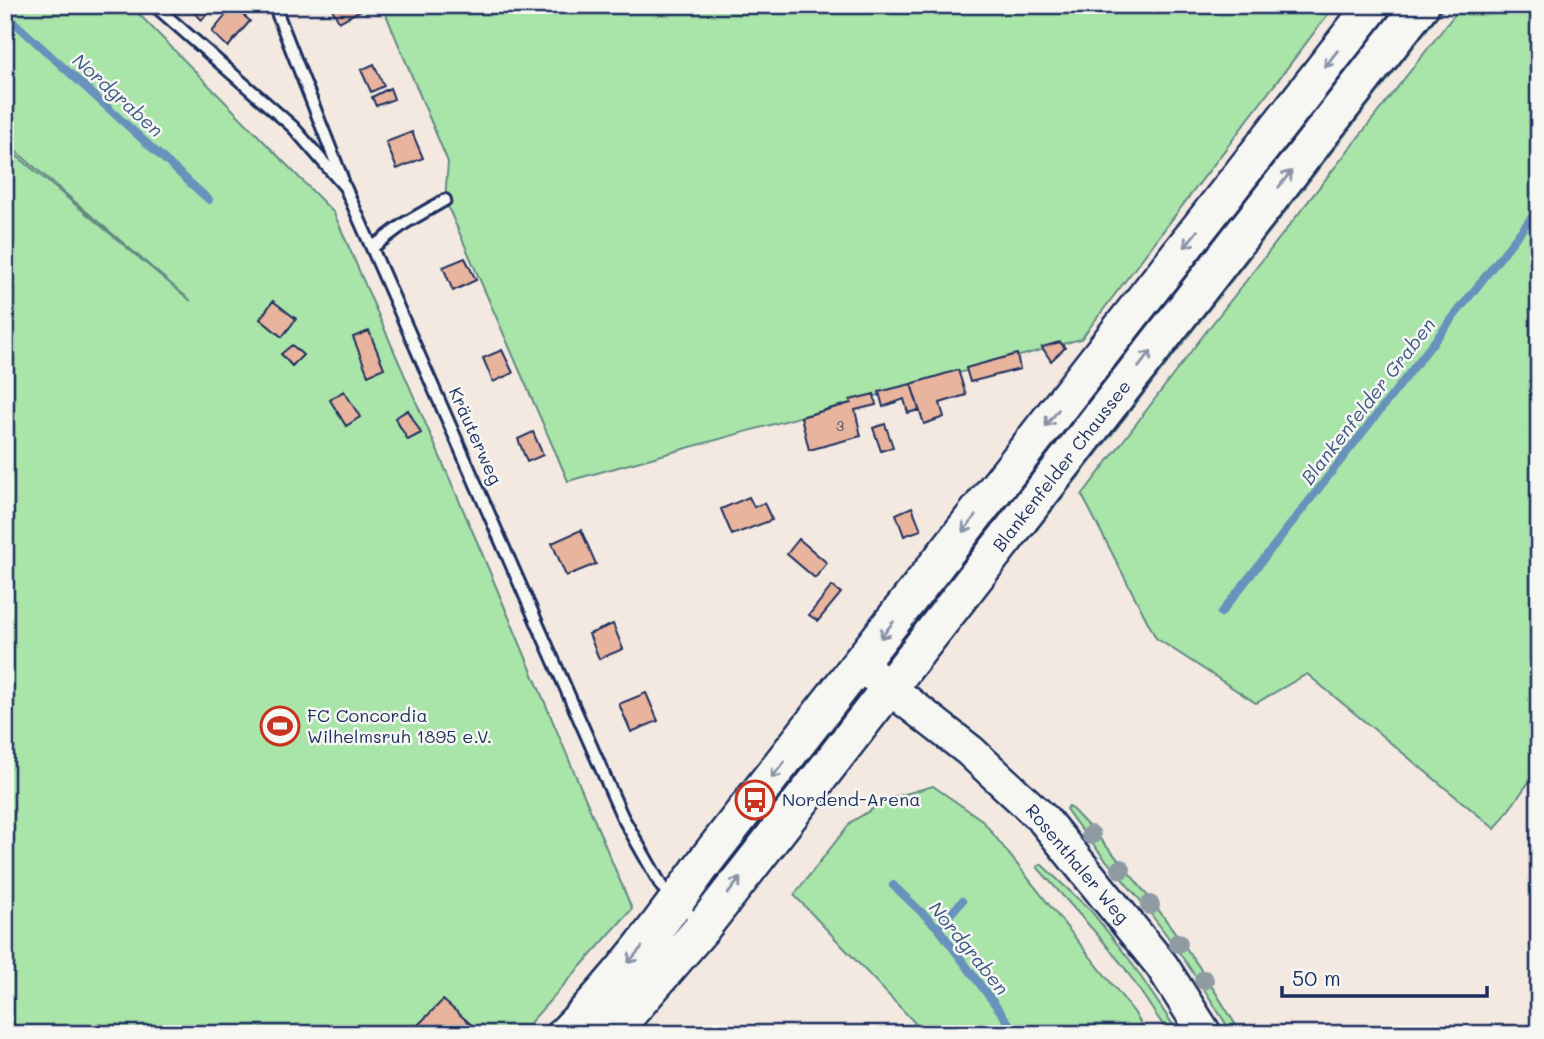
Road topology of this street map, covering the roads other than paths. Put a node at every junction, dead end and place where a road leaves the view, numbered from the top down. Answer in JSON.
{"nodes":[{"id":1,"x":154,"y":5,"type":"edge"},
{"id":2,"x":274,"y":5,"type":"edge"},
{"id":3,"x":1373,"y":5,"type":"edge"},
{"id":4,"x":1421,"y":5,"type":"edge"},
{"id":5,"x":345,"y":187,"type":"junction"},
{"id":6,"x":445,"y":200,"type":"dead end"},
{"id":7,"x":373,"y":247,"type":"junction"},
{"id":8,"x":860,"y":665,"type":"junction"},
{"id":9,"x":889,"y":688,"type":"junction"},
{"id":10,"x":677,"y":901,"type":"junction"},
{"id":11,"x":703,"y":927,"type":"junction"},
{"id":12,"x":565,"y":1034,"type":"edge"},
{"id":13,"x":611,"y":1034,"type":"edge"},
{"id":14,"x":1205,"y":1034,"type":"edge"}],
"edges":[{"from":1,"to":5,"type":"lane","name":"Kräuterweg"},
{"from":2,"to":5,"type":"lane"},
{"from":3,"to":8,"type":"main road","one_way":true},
{"from":9,"to":4,"type":"main road","name":"Blankenfelder Chaussee","one_way":true},
{"from":5,"to":7,"type":"lane","name":"Kräuterweg"},
{"from":6,"to":7,"type":"lane"},
{"from":7,"to":10,"type":"lane","name":"Kräuterweg"},
{"from":8,"to":9,"type":"main road","name":"Rosenthaler Weg"},
{"from":8,"to":10,"type":"main road","one_way":true},
{"from":11,"to":9,"type":"main road","name":"Blankenfelder Chaussee","one_way":true},
{"from":9,"to":14,"type":"main road","name":"Rosenthaler Weg"},
{"from":10,"to":11,"type":"lane","name":"Kräuterweg"},
{"from":10,"to":12,"type":"main road","one_way":true},
{"from":11,"to":13,"type":"main road","name":"Blankenfelder Chaussee"}]}
